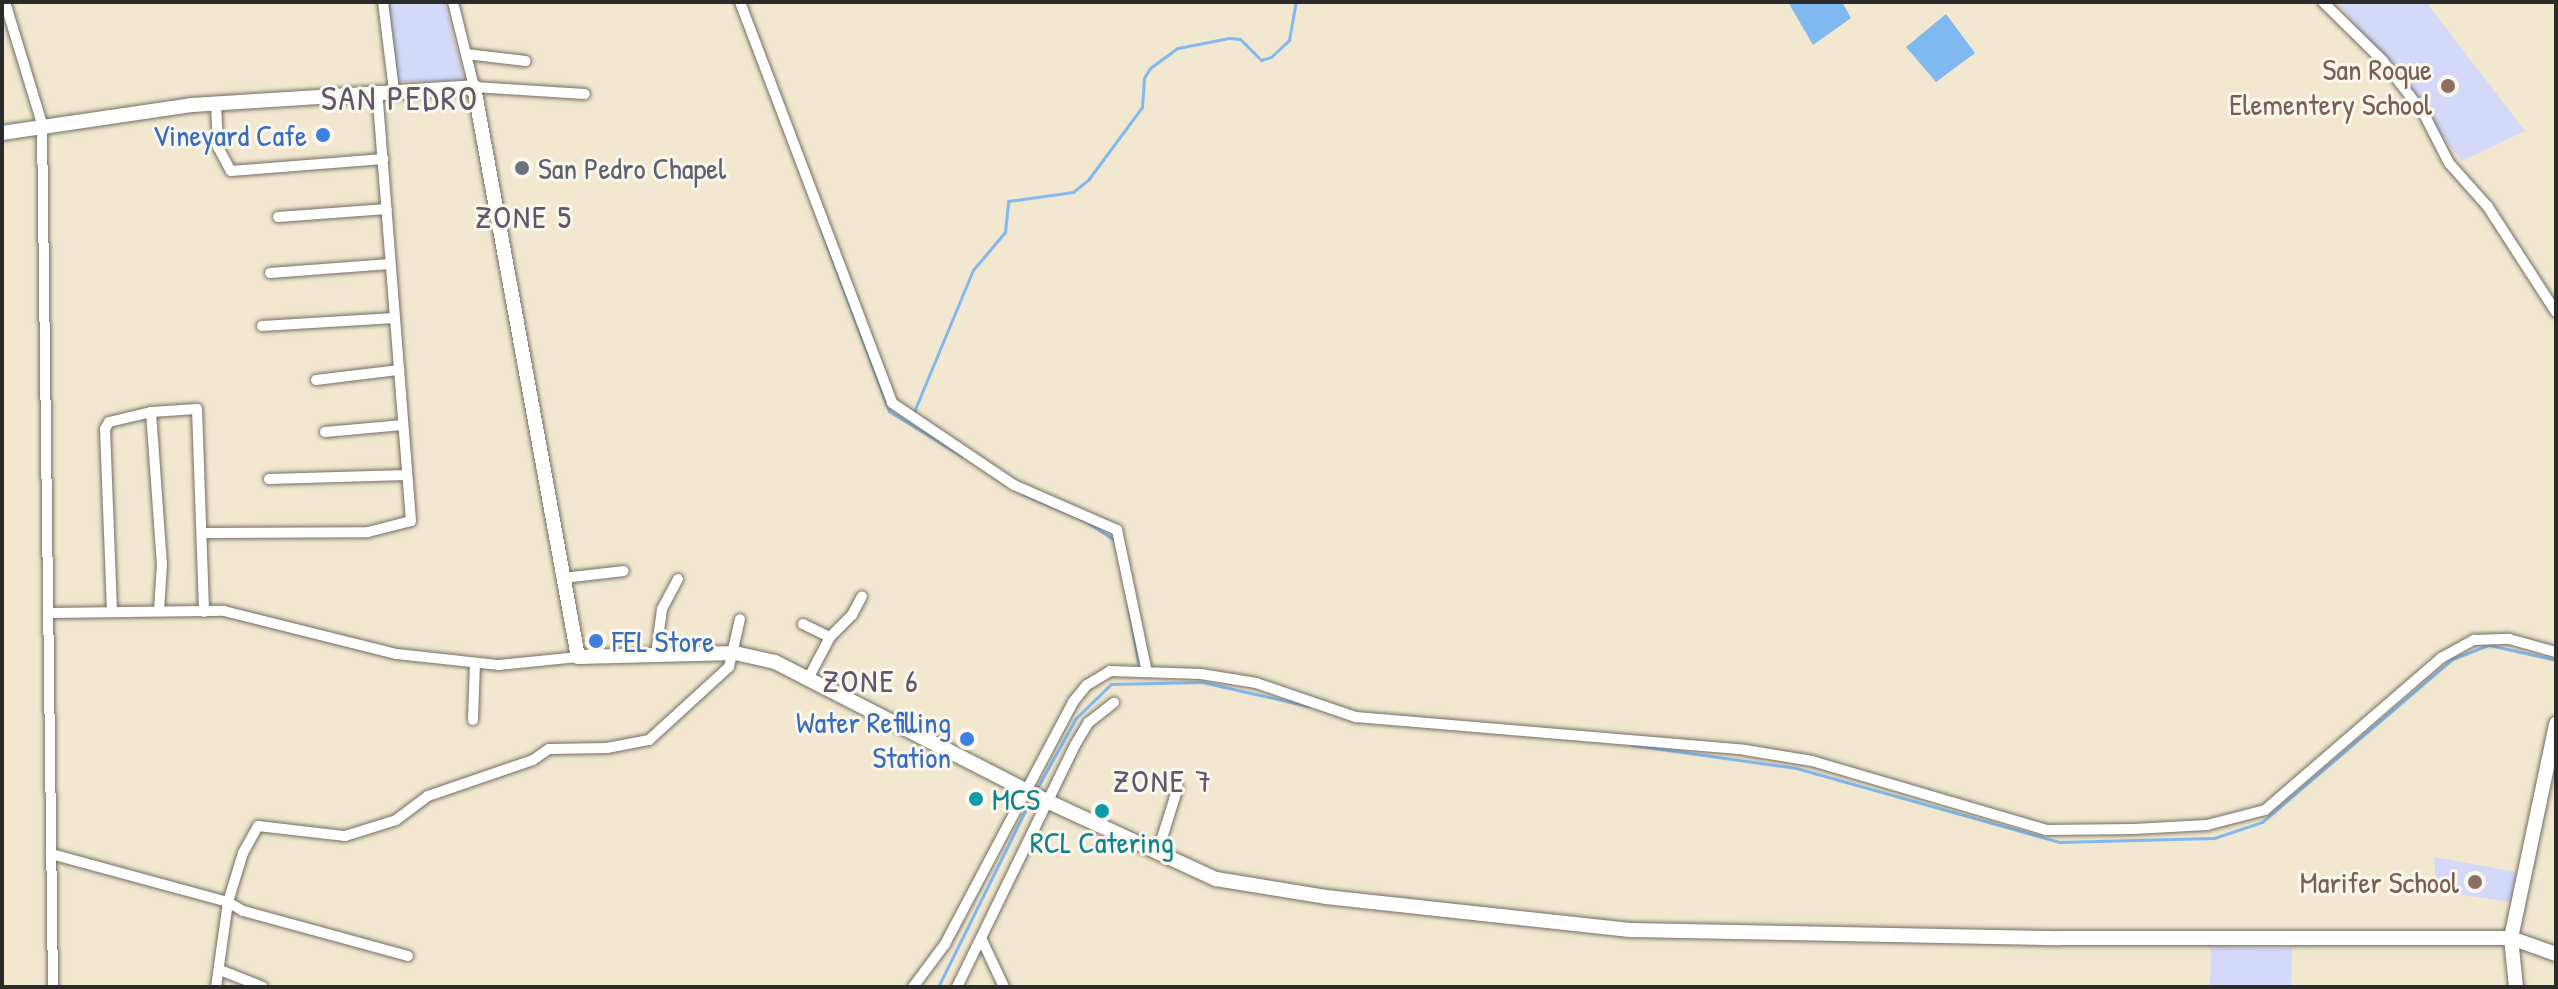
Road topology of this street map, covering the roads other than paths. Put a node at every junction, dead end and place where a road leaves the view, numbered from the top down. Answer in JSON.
{"nodes":[{"id":1,"x":5,"y":2,"type":"edge"},
{"id":2,"x":383,"y":2,"type":"edge"},
{"id":3,"x":453,"y":2,"type":"edge"},
{"id":4,"x":740,"y":2,"type":"edge"},
{"id":5,"x":2327,"y":3,"type":"edge"},
{"id":6,"x":466,"y":54,"type":"junction"},
{"id":7,"x":526,"y":61,"type":"dead end"},
{"id":8,"x":474,"y":87,"type":"junction"},
{"id":9,"x":394,"y":90,"type":"junction"},
{"id":10,"x":377,"y":91,"type":"junction"},
{"id":11,"x":585,"y":94,"type":"dead end"},
{"id":12,"x":216,"y":104,"type":"junction"},
{"id":13,"x":37,"y":125,"type":"junction"},
{"id":14,"x":2,"y":133,"type":"edge"},
{"id":15,"x":384,"y":159,"type":"junction"},
{"id":16,"x":387,"y":209,"type":"junction"},
{"id":17,"x":278,"y":217,"type":"dead end"},
{"id":18,"x":390,"y":264,"type":"junction"},
{"id":19,"x":270,"y":273,"type":"dead end"},
{"id":20,"x":2556,"y":312,"type":"edge"},
{"id":21,"x":395,"y":318,"type":"junction"},
{"id":22,"x":262,"y":326,"type":"dead end"},
{"id":23,"x":399,"y":370,"type":"junction"},
{"id":24,"x":316,"y":380,"type":"dead end"},
{"id":25,"x":151,"y":412,"type":"junction"},
{"id":26,"x":403,"y":425,"type":"junction"},
{"id":27,"x":325,"y":432,"type":"dead end"},
{"id":28,"x":407,"y":475,"type":"junction"},
{"id":29,"x":269,"y":479,"type":"dead end"},
{"id":30,"x":204,"y":533,"type":"junction"},
{"id":31,"x":624,"y":571,"type":"dead end"},
{"id":32,"x":564,"y":578,"type":"junction"},
{"id":33,"x":678,"y":579,"type":"dead end"},
{"id":34,"x":862,"y":596,"type":"dead end"},
{"id":35,"x":159,"y":610,"type":"junction"},
{"id":36,"x":112,"y":611,"type":"junction"},
{"id":37,"x":204,"y":612,"type":"junction"},
{"id":38,"x":50,"y":613,"type":"junction"},
{"id":39,"x":740,"y":619,"type":"dead end"},
{"id":40,"x":803,"y":624,"type":"dead end"},
{"id":41,"x":830,"y":637,"type":"junction"},
{"id":42,"x":2556,"y":652,"type":"edge"},
{"id":43,"x":735,"y":653,"type":"junction"},
{"id":44,"x":656,"y":654,"type":"junction"},
{"id":45,"x":578,"y":657,"type":"junction"},
{"id":46,"x":475,"y":663,"type":"junction"},
{"id":47,"x":1147,"y":672,"type":"junction"},
{"id":48,"x":809,"y":677,"type":"junction"},
{"id":49,"x":1114,"y":703,"type":"dead end"},
{"id":50,"x":473,"y":720,"type":"dead end"},
{"id":51,"x":2556,"y":724,"type":"edge"},
{"id":52,"x":1178,"y":787,"type":"dead end"},
{"id":53,"x":1035,"y":794,"type":"junction"},
{"id":54,"x":51,"y":854,"type":"junction"},
{"id":55,"x":1157,"y":854,"type":"junction"},
{"id":56,"x":228,"y":902,"type":"junction"},
{"id":57,"x":2511,"y":938,"type":"junction"},
{"id":58,"x":982,"y":940,"type":"junction"},
{"id":59,"x":2556,"y":954,"type":"edge"},
{"id":60,"x":408,"y":956,"type":"dead end"},
{"id":61,"x":220,"y":970,"type":"junction"},
{"id":62,"x":53,"y":987,"type":"edge"},
{"id":63,"x":216,"y":987,"type":"edge"},
{"id":64,"x":263,"y":987,"type":"edge"},
{"id":65,"x":913,"y":987,"type":"edge"},
{"id":66,"x":957,"y":987,"type":"edge"},
{"id":67,"x":1004,"y":987,"type":"edge"},
{"id":68,"x":2516,"y":987,"type":"edge"}],
"edges":[{"from":1,"to":13,"type":"street"},
{"from":2,"to":9,"type":"street"},
{"from":3,"to":6,"type":"street"},
{"from":4,"to":47,"type":"street"},
{"from":5,"to":20,"type":"street"},
{"from":6,"to":7,"type":"street"},
{"from":6,"to":8,"type":"street"},
{"from":8,"to":9,"type":"street"},
{"from":8,"to":11,"type":"street"},
{"from":8,"to":32,"type":"street"},
{"from":9,"to":10,"type":"street"},
{"from":10,"to":12,"type":"street"},
{"from":10,"to":15,"type":"street"},
{"from":12,"to":13,"type":"street"},
{"from":12,"to":15,"type":"street"},
{"from":13,"to":14,"type":"street"},
{"from":13,"to":38,"type":"street"},
{"from":15,"to":16,"type":"street"},
{"from":16,"to":17,"type":"street"},
{"from":16,"to":18,"type":"street"},
{"from":18,"to":19,"type":"street"},
{"from":18,"to":21,"type":"street"},
{"from":21,"to":22,"type":"street"},
{"from":21,"to":23,"type":"street"},
{"from":23,"to":24,"type":"street"},
{"from":23,"to":26,"type":"street"},
{"from":25,"to":30,"type":"street"},
{"from":25,"to":35,"type":"street"},
{"from":25,"to":36,"type":"street"},
{"from":26,"to":27,"type":"street"},
{"from":26,"to":28,"type":"street"},
{"from":28,"to":29,"type":"street"},
{"from":28,"to":30,"type":"street"},
{"from":30,"to":37,"type":"street"},
{"from":31,"to":32,"type":"street"},
{"from":32,"to":45,"type":"street"},
{"from":33,"to":44,"type":"street"},
{"from":34,"to":41,"type":"street"},
{"from":35,"to":36,"type":"street"},
{"from":35,"to":37,"type":"street"},
{"from":36,"to":38,"type":"street"},
{"from":37,"to":46,"type":"street"},
{"from":38,"to":54,"type":"street"},
{"from":39,"to":43,"type":"street"},
{"from":40,"to":41,"type":"street"},
{"from":41,"to":48,"type":"street"},
{"from":42,"to":47,"type":"street"},
{"from":43,"to":44,"type":"street"},
{"from":43,"to":48,"type":"street"},
{"from":43,"to":56,"type":"street"},
{"from":44,"to":45,"type":"street"},
{"from":45,"to":46,"type":"street"},
{"from":46,"to":50,"type":"street"},
{"from":47,"to":53,"type":"street"},
{"from":48,"to":53,"type":"street"},
{"from":49,"to":53,"type":"street"},
{"from":51,"to":57,"type":"street"},
{"from":52,"to":55,"type":"street"},
{"from":53,"to":55,"type":"street"},
{"from":53,"to":58,"type":"street"},
{"from":53,"to":65,"type":"street"},
{"from":54,"to":56,"type":"street"},
{"from":54,"to":62,"type":"street"},
{"from":55,"to":57,"type":"street"},
{"from":56,"to":60,"type":"street"},
{"from":56,"to":61,"type":"street"},
{"from":57,"to":59,"type":"street"},
{"from":57,"to":68,"type":"street"},
{"from":58,"to":66,"type":"street"},
{"from":58,"to":67,"type":"street"},
{"from":61,"to":63,"type":"street"},
{"from":61,"to":64,"type":"street"}]}
